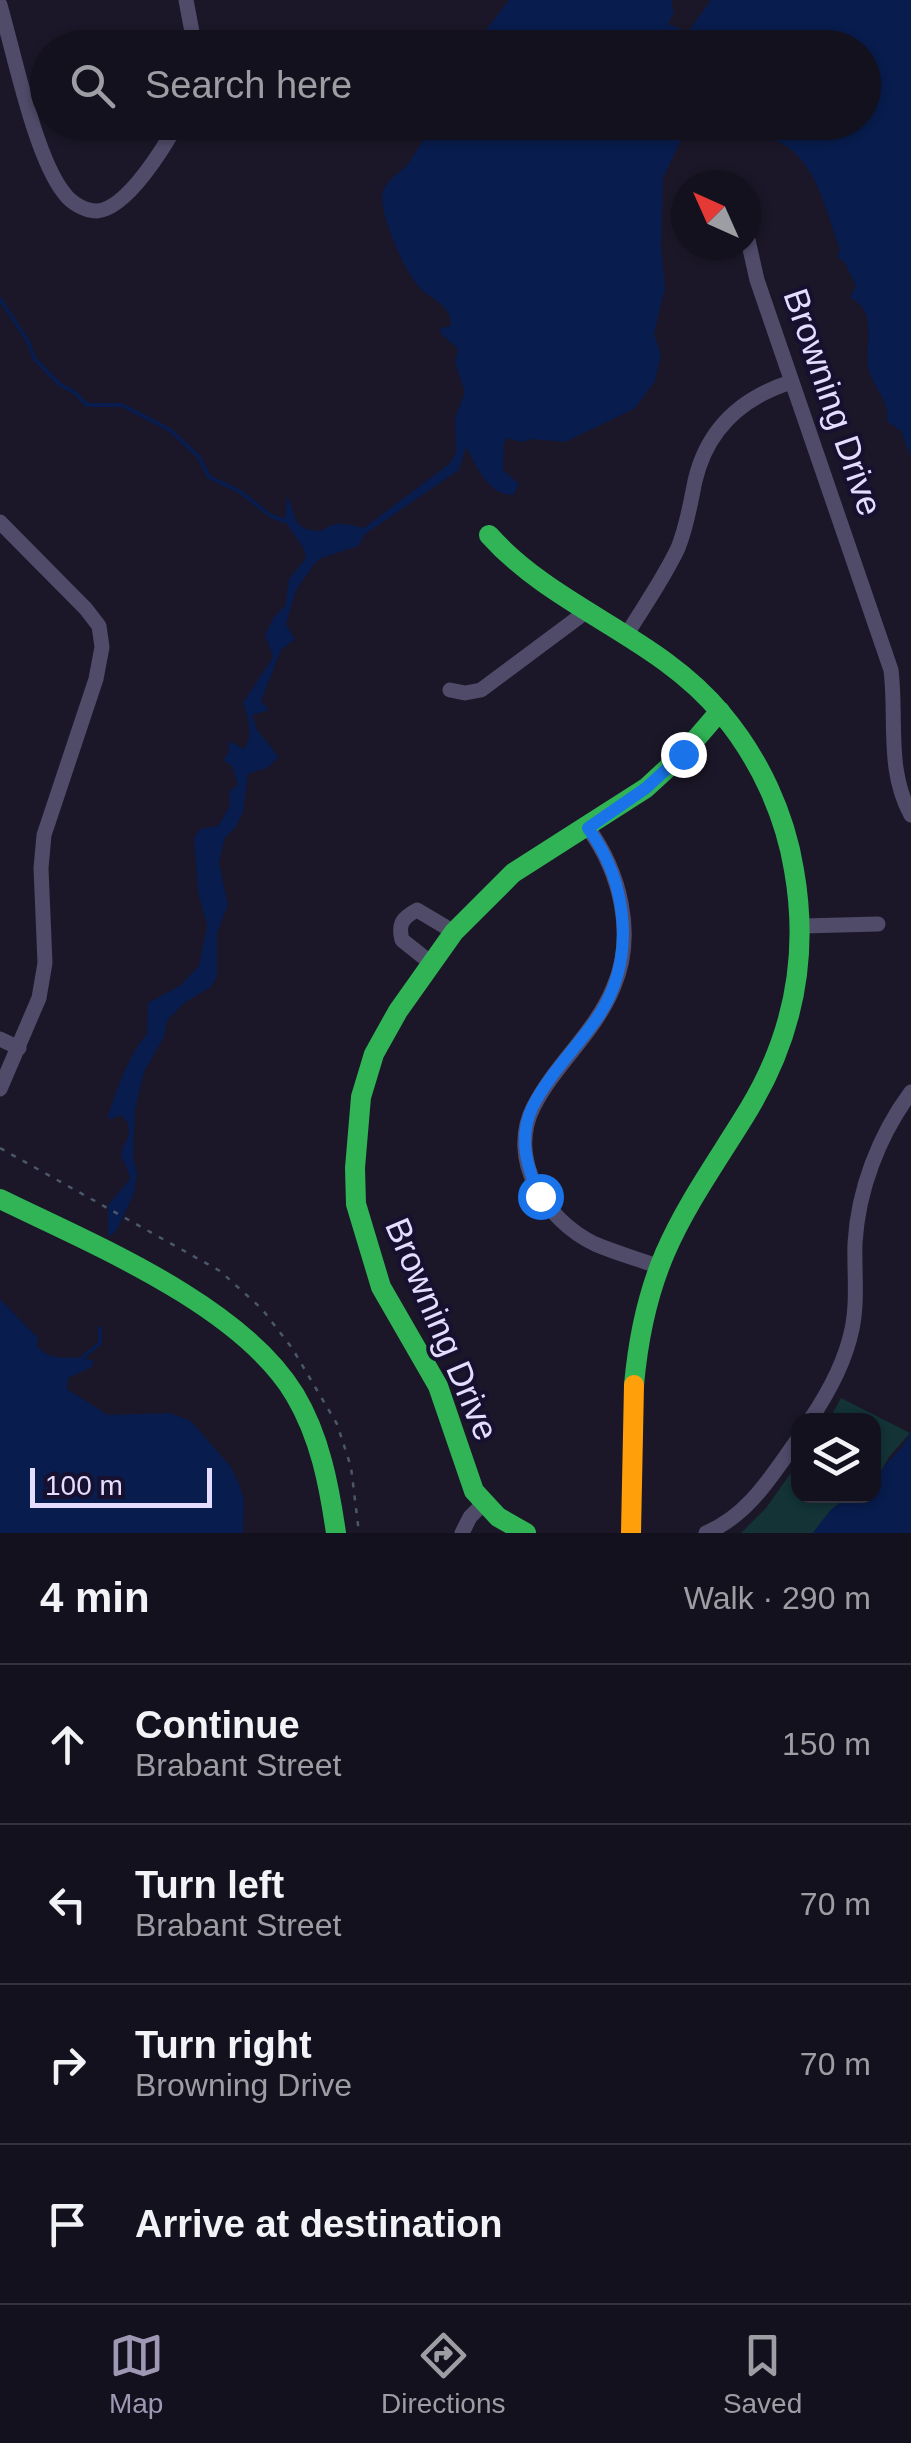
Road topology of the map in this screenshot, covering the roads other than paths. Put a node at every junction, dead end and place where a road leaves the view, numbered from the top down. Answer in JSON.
{"nodes":[{"id":1,"x":186,"y":0,"type":"edge"},
{"id":2,"x":0,"y":5,"type":"edge"},
{"id":3,"x":192,"y":30,"type":"edge"},
{"id":4,"x":30,"y":106,"type":"edge"},
{"id":5,"x":40,"y":140,"type":"edge"},
{"id":6,"x":166,"y":140,"type":"edge"},
{"id":7,"x":752,"y":260,"type":"edge"},
{"id":8,"x":790,"y":382,"type":"junction"},
{"id":9,"x":0,"y":522,"type":"edge"},
{"id":10,"x":490,"y":535,"type":"dead end"},
{"id":11,"x":586,"y":611,"type":"junction"},
{"id":12,"x":627,"y":634,"type":"junction"},
{"id":13,"x":450,"y":690,"type":"dead end"},
{"id":14,"x":720,"y":711,"type":"junction"},
{"id":15,"x":911,"y":815,"type":"edge"},
{"id":16,"x":588,"y":828,"type":"junction"},
{"id":17,"x":878,"y":924,"type":"dead end"},
{"id":18,"x":803,"y":926,"type":"junction"},
{"id":19,"x":454,"y":932,"type":"junction"},
{"id":20,"x":431,"y":963,"type":"junction"},
{"id":21,"x":0,"y":1038,"type":"edge"},
{"id":22,"x":19,"y":1048,"type":"junction"},
{"id":23,"x":0,"y":1089,"type":"edge"},
{"id":24,"x":911,"y":1092,"type":"edge"},
{"id":25,"x":0,"y":1199,"type":"edge"},
{"id":26,"x":660,"y":1267,"type":"junction"},
{"id":27,"x":815,"y":1413,"type":"edge"},
{"id":28,"x":791,"y":1448,"type":"edge"},
{"id":29,"x":484,"y":1503,"type":"junction"},
{"id":30,"x":511,"y":1530,"type":"edge"},
{"id":31,"x":336,"y":1533,"type":"edge"},
{"id":32,"x":462,"y":1533,"type":"edge"},
{"id":33,"x":632,"y":1533,"type":"edge"},
{"id":34,"x":706,"y":1533,"type":"edge"}],
"edges":[{"from":1,"to":3,"type":"street"},
{"from":2,"to":4,"type":"street"},
{"from":5,"to":6,"type":"street"},
{"from":7,"to":8,"type":"street","name":"Browning Drive"},
{"from":8,"to":12,"type":"street"},
{"from":8,"to":15,"type":"street","name":"Browning Drive"},
{"from":9,"to":22,"type":"street"},
{"from":10,"to":11,"type":"street"},
{"from":11,"to":12,"type":"street"},
{"from":11,"to":13,"type":"street"},
{"from":12,"to":14,"type":"street"},
{"from":14,"to":16,"type":"street","name":"Browning Drive"},
{"from":14,"to":18,"type":"street"},
{"from":16,"to":19,"type":"street","name":"Browning Drive"},
{"from":16,"to":26,"type":"street"},
{"from":17,"to":18,"type":"street"},
{"from":18,"to":26,"type":"street"},
{"from":19,"to":20,"type":"street","name":"Browning Drive"},
{"from":19,"to":20,"type":"street"},
{"from":20,"to":29,"type":"street","name":"Browning Drive"},
{"from":21,"to":22,"type":"street"},
{"from":22,"to":23,"type":"street"},
{"from":24,"to":27,"type":"street"},
{"from":25,"to":31,"type":"street"},
{"from":26,"to":33,"type":"street"},
{"from":28,"to":34,"type":"street"},
{"from":29,"to":30,"type":"street","name":"Browning Drive"},
{"from":29,"to":32,"type":"street"}]}
